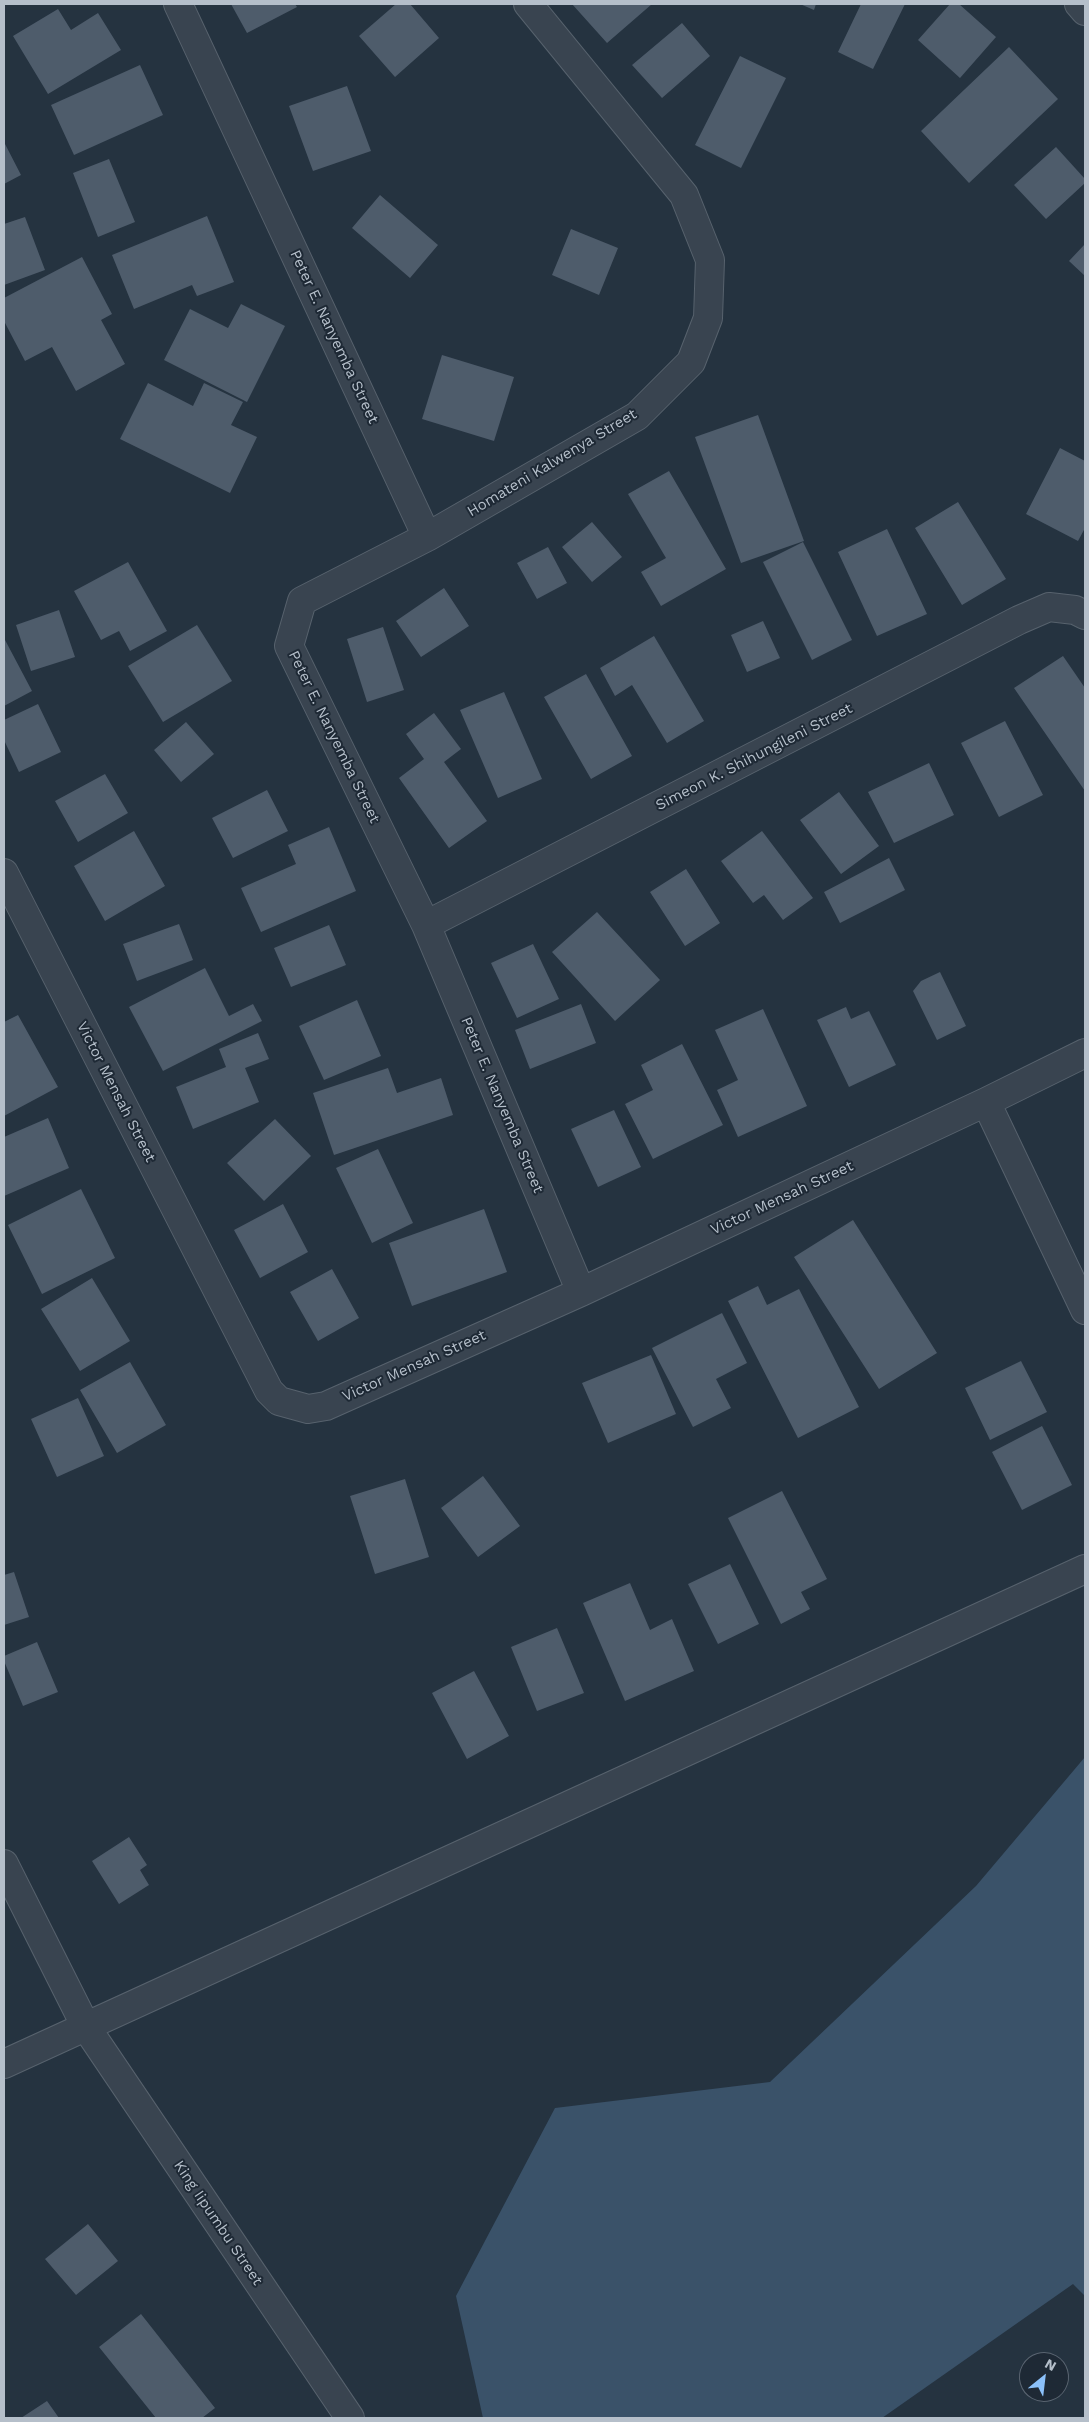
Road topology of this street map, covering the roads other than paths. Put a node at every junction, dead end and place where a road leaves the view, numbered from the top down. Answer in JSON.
{"nodes":[{"id":1,"x":178,"y":4,"type":"edge"},
{"id":2,"x":528,"y":4,"type":"edge"},
{"id":3,"x":1079,"y":4,"type":"edge"},
{"id":4,"x":1085,"y":11,"type":"edge"},
{"id":5,"x":427,"y":537,"type":"junction"},
{"id":6,"x":1085,"y":615,"type":"edge"},
{"id":7,"x":4,"y":873,"type":"edge"},
{"id":8,"x":426,"y":925,"type":"junction"},
{"id":9,"x":1085,"y":1053,"type":"edge"},
{"id":10,"x":986,"y":1102,"type":"junction"},
{"id":11,"x":581,"y":1292,"type":"junction"},
{"id":12,"x":1085,"y":1310,"type":"edge"},
{"id":13,"x":1085,"y":1569,"type":"edge"},
{"id":14,"x":4,"y":1864,"type":"edge"},
{"id":15,"x":86,"y":2027,"type":"junction"},
{"id":16,"x":4,"y":2064,"type":"edge"},
{"id":17,"x":350,"y":2418,"type":"edge"}],
"edges":[{"from":1,"to":5,"type":"street","name":"Peter E. Nanyemba Street"},
{"from":2,"to":5,"type":"street","name":"Homateni Kalwenya Street"},
{"from":3,"to":4,"type":"street"},
{"from":5,"to":8,"type":"street","name":"Peter E. Nanyemba Street"},
{"from":6,"to":8,"type":"street","name":"Simeon K. Shihungileni Street"},
{"from":7,"to":11,"type":"street","name":"Victor Mensah Street"},
{"from":8,"to":11,"type":"street","name":"Peter E. Nanyemba Street"},
{"from":9,"to":10,"type":"street","name":"Victor Mensah Street"},
{"from":10,"to":11,"type":"street","name":"Victor Mensah Street"},
{"from":10,"to":12,"type":"street"},
{"from":13,"to":15,"type":"street"},
{"from":14,"to":15,"type":"street","name":"King Iipumbu Street"},
{"from":15,"to":16,"type":"street"},
{"from":15,"to":17,"type":"street","name":"King Iipumbu Street"}]}
